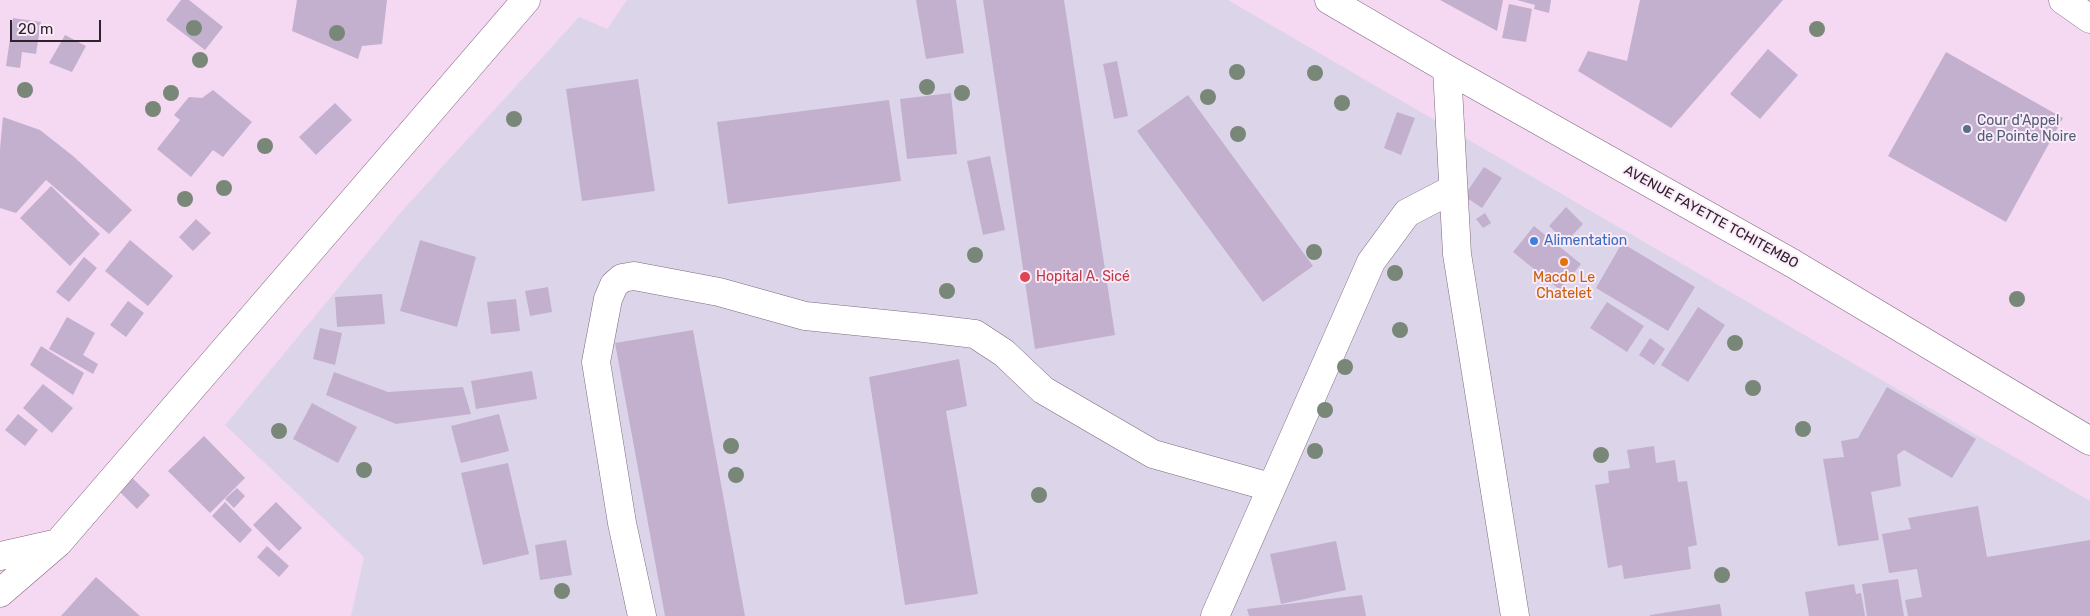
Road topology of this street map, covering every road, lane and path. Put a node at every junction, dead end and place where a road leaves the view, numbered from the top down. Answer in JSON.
{"nodes":[{"id":1,"x":526,"y":0,"type":"edge"},
{"id":2,"x":1329,"y":0,"type":"edge"},
{"id":3,"x":2063,"y":0,"type":"edge"},
{"id":4,"x":2090,"y":19,"type":"edge"},
{"id":5,"x":1447,"y":69,"type":"junction"},
{"id":6,"x":1453,"y":190,"type":"junction"},
{"id":7,"x":2090,"y":441,"type":"edge"},
{"id":8,"x":1270,"y":487,"type":"junction"},
{"id":9,"x":58,"y":543,"type":"junction"},
{"id":10,"x":0,"y":556,"type":"edge"},
{"id":11,"x":0,"y":593,"type":"edge"},
{"id":12,"x":642,"y":616,"type":"edge"},
{"id":13,"x":1215,"y":616,"type":"edge"},
{"id":14,"x":1515,"y":616,"type":"edge"}],
"edges":[{"from":1,"to":9,"type":"street"},
{"from":2,"to":5,"type":"street","name":"AVENUE FAYETTE TCHITEMBO"},
{"from":3,"to":4,"type":"street"},
{"from":5,"to":6,"type":"street"},
{"from":5,"to":7,"type":"street","name":"AVENUE FAYETTE TCHITEMBO"},
{"from":6,"to":8,"type":"street"},
{"from":6,"to":14,"type":"street"},
{"from":8,"to":12,"type":"street"},
{"from":8,"to":13,"type":"street"},
{"from":9,"to":10,"type":"street"},
{"from":9,"to":11,"type":"street"}]}
